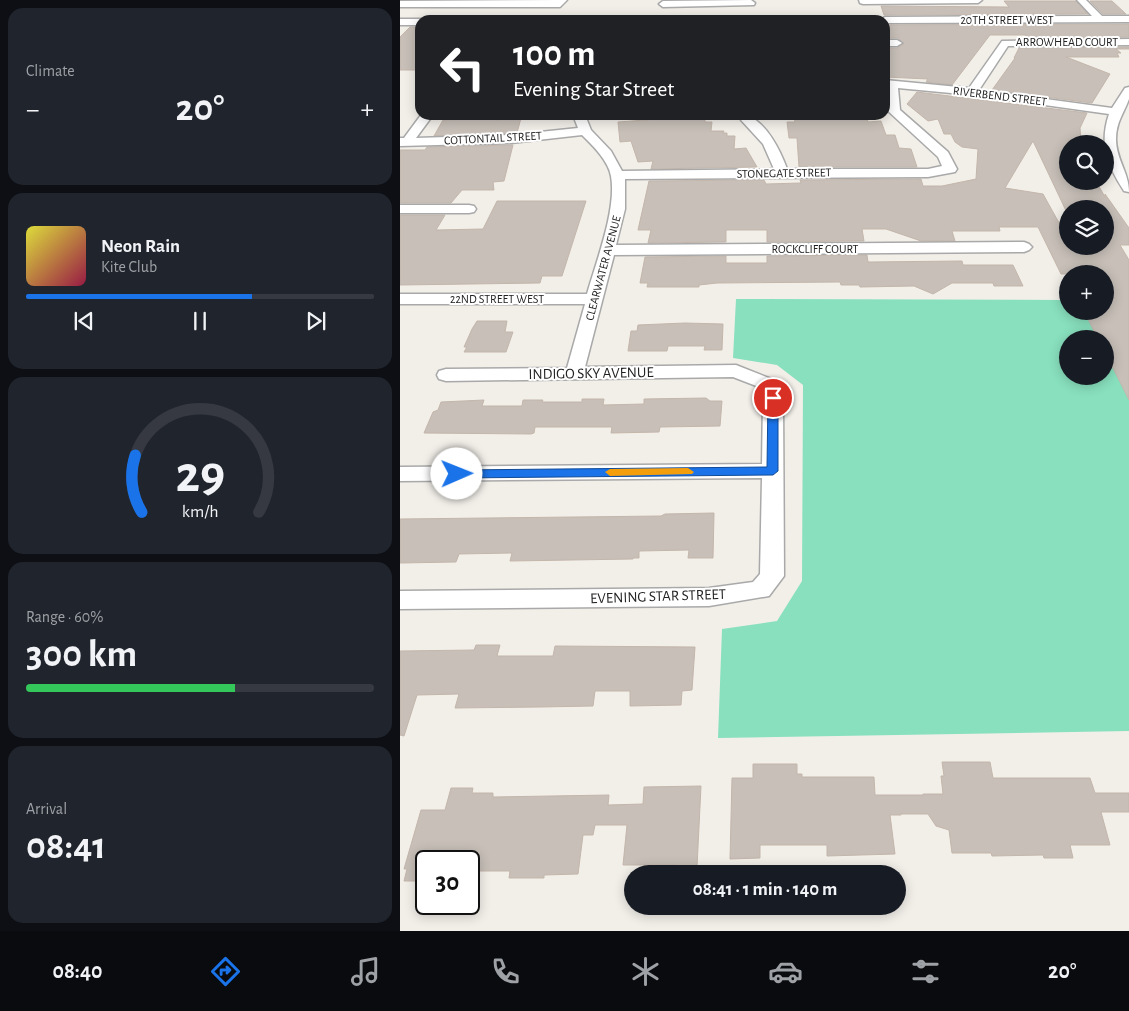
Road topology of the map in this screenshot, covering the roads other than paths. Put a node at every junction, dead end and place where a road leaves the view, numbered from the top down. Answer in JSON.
{"nodes":[{"id":1,"x":863,"y":0,"type":"edge"},
{"id":2,"x":978,"y":0,"type":"edge"},
{"id":3,"x":1081,"y":0,"type":"edge"},
{"id":4,"x":561,"y":2,"type":"edge"},
{"id":5,"x":400,"y":4,"type":"edge"},
{"id":6,"x":487,"y":4,"type":"junction"},
{"id":7,"x":663,"y":4,"type":"dead end"},
{"id":8,"x":751,"y":5,"type":"edge"},
{"id":9,"x":868,"y":14,"type":"dead end"},
{"id":10,"x":478,"y":15,"type":"dead end"},
{"id":11,"x":1129,"y":19,"type":"edge"},
{"id":12,"x":890,"y":20,"type":"edge"},
{"id":13,"x":1101,"y":20,"type":"junction"},
{"id":14,"x":400,"y":22,"type":"edge"},
{"id":15,"x":415,"y":22,"type":"edge"},
{"id":16,"x":1129,"y":42,"type":"edge"},
{"id":17,"x":890,"y":43,"type":"edge"},
{"id":18,"x":897,"y":43,"type":"dead end"},
{"id":19,"x":890,"y":83,"type":"edge"},
{"id":20,"x":1129,"y":90,"type":"edge"},
{"id":21,"x":890,"y":92,"type":"edge"},
{"id":22,"x":972,"y":92,"type":"junction"},
{"id":23,"x":1116,"y":112,"type":"junction"},
{"id":24,"x":423,"y":120,"type":"edge"},
{"id":25,"x":581,"y":120,"type":"edge"},
{"id":26,"x":747,"y":120,"type":"dead end"},
{"id":27,"x":585,"y":131,"type":"junction"},
{"id":28,"x":403,"y":142,"type":"edge"},
{"id":29,"x":782,"y":174,"type":"junction"},
{"id":30,"x":618,"y":176,"type":"junction"},
{"id":31,"x":1129,"y":188,"type":"edge"},
{"id":32,"x":400,"y":210,"type":"edge"},
{"id":33,"x":469,"y":210,"type":"dead end"},
{"id":34,"x":1024,"y":247,"type":"dead end"},
{"id":35,"x":607,"y":250,"type":"junction"},
{"id":36,"x":400,"y":299,"type":"edge"},
{"id":37,"x":595,"y":299,"type":"junction"},
{"id":38,"x":736,"y":371,"type":"joint"},
{"id":39,"x":575,"y":372,"type":"junction"},
{"id":40,"x":446,"y":375,"type":"dead end"},
{"id":41,"x":773,"y":471,"type":"junction"},
{"id":42,"x":400,"y":474,"type":"edge"},
{"id":43,"x":400,"y":600,"type":"edge"}],
"edges":[{"from":1,"to":2,"type":"street"},
{"from":1,"to":9,"type":"street"},
{"from":3,"to":13,"type":"street"},
{"from":4,"to":6,"type":"street"},
{"from":5,"to":6,"type":"street"},
{"from":6,"to":10,"type":"street"},
{"from":7,"to":8,"type":"street"},
{"from":11,"to":13,"type":"street","name":"20TH STREET WEST"},
{"from":12,"to":13,"type":"street","name":"20TH STREET WEST"},
{"from":14,"to":15,"type":"street"},
{"from":16,"to":22,"type":"street","name":"ARROWHEAD COURT"},
{"from":17,"to":18,"type":"street"},
{"from":19,"to":22,"type":"street","name":"RIVERBEND STREET"},
{"from":20,"to":23,"type":"street"},
{"from":21,"to":29,"type":"street","name":"STONEGATE STREET"},
{"from":22,"to":23,"type":"street","name":"RIVERBEND STREET"},
{"from":23,"to":31,"type":"street"},
{"from":24,"to":28,"type":"street"},
{"from":25,"to":27,"type":"street","name":"CLEARWATER AVENUE"},
{"from":26,"to":29,"type":"street"},
{"from":27,"to":28,"type":"street","name":"COTTONTAIL STREET"},
{"from":27,"to":30,"type":"street","name":"CLEARWATER AVENUE"},
{"from":29,"to":30,"type":"street","name":"STONEGATE STREET"},
{"from":30,"to":35,"type":"street","name":"CLEARWATER AVENUE"},
{"from":32,"to":33,"type":"street"},
{"from":34,"to":35,"type":"street","name":"ROCKCLIFF COURT"},
{"from":35,"to":37,"type":"street","name":"CLEARWATER AVENUE"},
{"from":36,"to":37,"type":"street","name":"22ND STREET WEST"},
{"from":37,"to":39,"type":"street","name":"CLEARWATER AVENUE"},
{"from":38,"to":39,"type":"street","name":"INDIGO SKY AVENUE"},
{"from":38,"to":41,"type":"street","name":"EVENING STAR STREET"},
{"from":39,"to":40,"type":"street","name":"INDIGO SKY AVENUE"},
{"from":41,"to":42,"type":"street"},
{"from":41,"to":43,"type":"street","name":"EVENING STAR STREET"}]}
